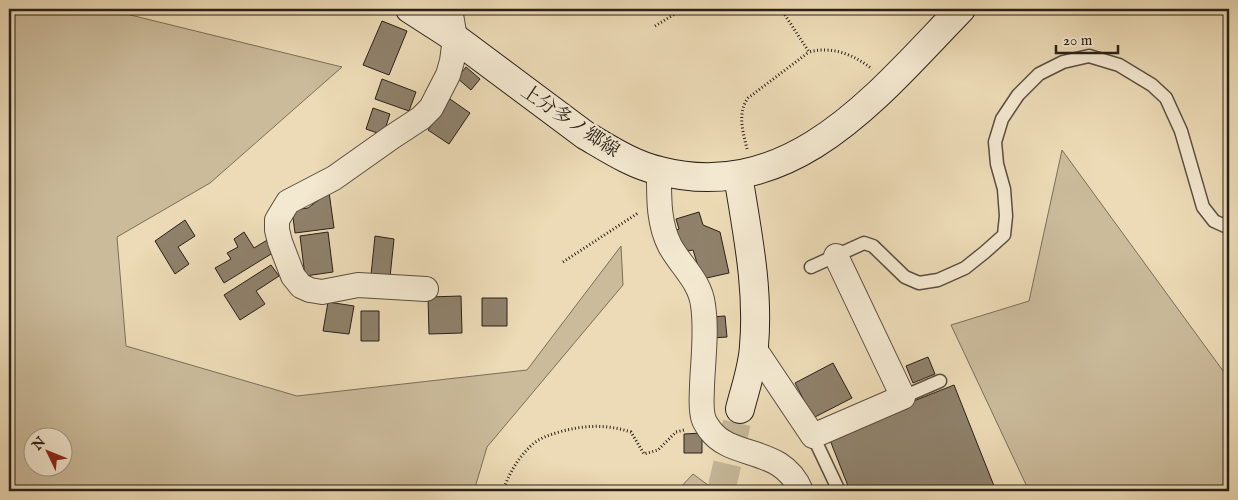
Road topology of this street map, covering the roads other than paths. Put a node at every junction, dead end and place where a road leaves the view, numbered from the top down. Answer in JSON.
{"nodes":[{"id":1,"x":410,"y":9,"type":"edge"},
{"id":2,"x":450,"y":9,"type":"edge"},
{"id":3,"x":962,"y":9,"type":"edge"},
{"id":4,"x":455,"y":38,"type":"junction"},
{"id":5,"x":659,"y":171,"type":"junction"},
{"id":6,"x":738,"y":175,"type":"junction"},
{"id":7,"x":1229,"y":227,"type":"edge"},
{"id":8,"x":836,"y":256,"type":"junction"},
{"id":9,"x":811,"y":267,"type":"dead end"},
{"id":10,"x":426,"y":288,"type":"dead end"},
{"id":11,"x":754,"y":348,"type":"junction"},
{"id":12,"x":940,"y":381,"type":"dead end"},
{"id":13,"x":904,"y":396,"type":"junction"},
{"id":14,"x":740,"y":409,"type":"tunnel mouth"},
{"id":15,"x":813,"y":436,"type":"junction"},
{"id":16,"x":801,"y":491,"type":"edge"},
{"id":17,"x":839,"y":491,"type":"edge"}],
"edges":[{"from":1,"to":4,"type":"main road","name":"上分多ノ郷線"},
{"from":2,"to":4,"type":"street"},
{"from":3,"to":6,"type":"main road","name":"上分多ノ郷線"},
{"from":4,"to":5,"type":"main road","name":"上分多ノ郷線"},
{"from":4,"to":10,"type":"street"},
{"from":5,"to":6,"type":"main road","name":"上分多ノ郷線"},
{"from":5,"to":16,"type":"street"},
{"from":6,"to":11,"type":"main road"},
{"from":7,"to":8,"type":"lane"},
{"from":8,"to":9,"type":"lane"},
{"from":8,"to":13,"type":"street"},
{"from":11,"to":14,"type":"main road"},
{"from":11,"to":15,"type":"street"},
{"from":12,"to":13,"type":"lane"},
{"from":13,"to":15,"type":"street"},
{"from":15,"to":17,"type":"lane"}]}
